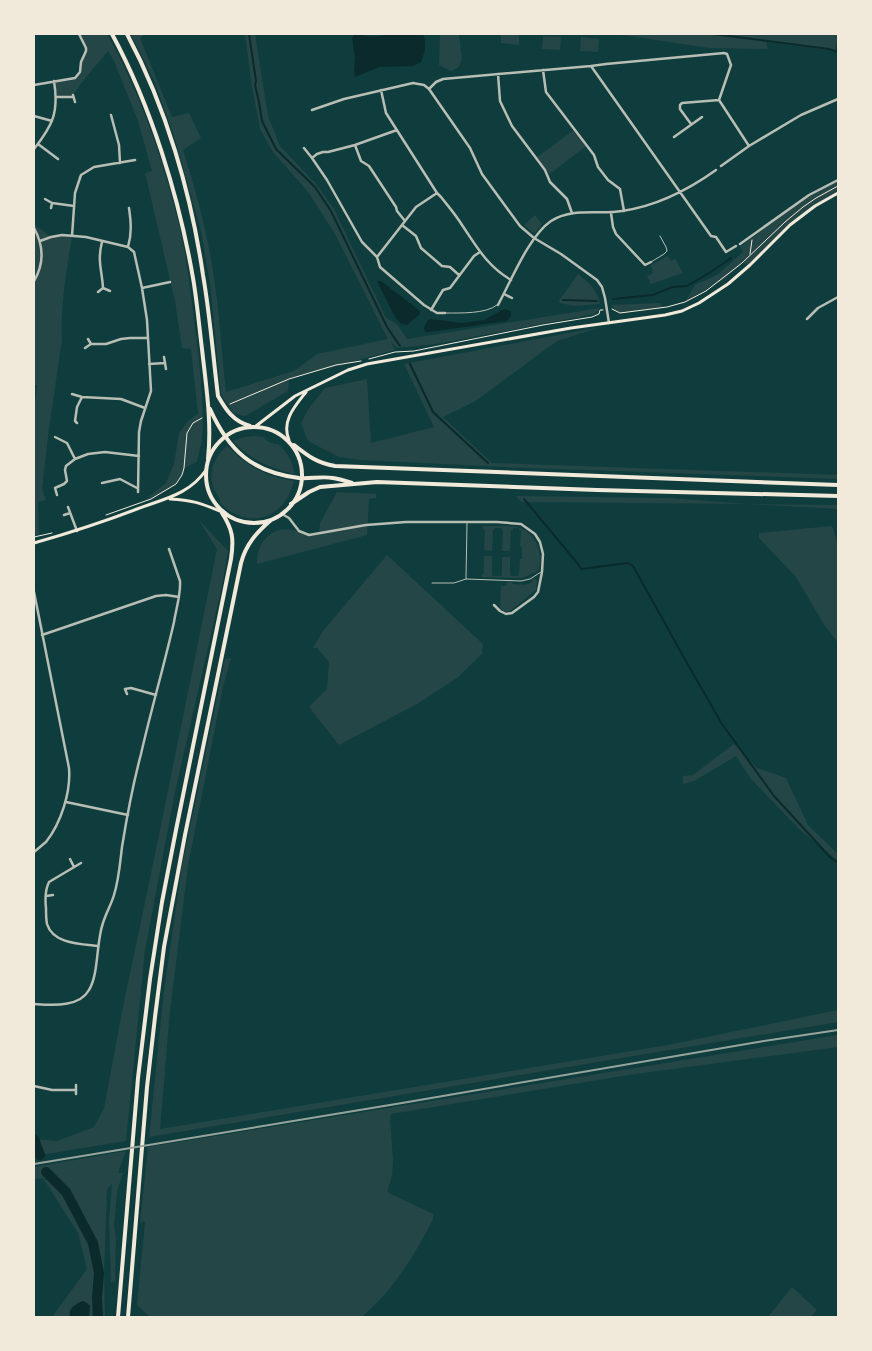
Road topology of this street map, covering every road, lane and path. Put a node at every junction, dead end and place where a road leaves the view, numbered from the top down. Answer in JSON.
{"nodes":[{"id":1,"x":79,"y":34,"type":"edge"},
{"id":2,"x":112,"y":34,"type":"edge"},
{"id":3,"x":127,"y":34,"type":"edge"},
{"id":4,"x":591,"y":66,"type":"junction"},
{"id":5,"x":543,"y":70,"type":"junction"},
{"id":6,"x":498,"y":74,"type":"junction"},
{"id":7,"x":54,"y":82,"type":"junction"},
{"id":8,"x":34,"y":85,"type":"edge"},
{"id":9,"x":429,"y":89,"type":"junction"},
{"id":10,"x":381,"y":90,"type":"junction"},
{"id":11,"x":56,"y":97,"type":"junction"},
{"id":12,"x":838,"y":99,"type":"edge"},
{"id":13,"x":719,"y":100,"type":"junction"},
{"id":14,"x":75,"y":102,"type":"dead end"},
{"id":15,"x":312,"y":110,"type":"dead end"},
{"id":16,"x":111,"y":115,"type":"dead end"},
{"id":17,"x":34,"y":116,"type":"edge"},
{"id":18,"x":702,"y":117,"type":"dead end"},
{"id":19,"x":108,"y":121,"type":"dead end"},
{"id":20,"x":112,"y":121,"type":"junction"},
{"id":21,"x":52,"y":122,"type":"junction"},
{"id":22,"x":691,"y":124,"type":"junction"},
{"id":23,"x":397,"y":130,"type":"junction"},
{"id":24,"x":674,"y":137,"type":"dead end"},
{"id":25,"x":38,"y":144,"type":"junction"},
{"id":26,"x":355,"y":145,"type":"junction"},
{"id":27,"x":749,"y":146,"type":"junction"},
{"id":28,"x":304,"y":148,"type":"dead end"},
{"id":29,"x":34,"y":149,"type":"edge"},
{"id":30,"x":312,"y":158,"type":"junction"},
{"id":31,"x":58,"y":159,"type":"dead end"},
{"id":32,"x":135,"y":160,"type":"dead end"},
{"id":33,"x":120,"y":163,"type":"junction"},
{"id":34,"x":721,"y":166,"type":"dead end"},
{"id":35,"x":716,"y":170,"type":"dead end"},
{"id":36,"x":838,"y":180,"type":"edge"},
{"id":37,"x":437,"y":193,"type":"junction"},
{"id":38,"x":680,"y":193,"type":"junction"},
{"id":39,"x":838,"y":193,"type":"edge"},
{"id":40,"x":45,"y":199,"type":"dead end"},
{"id":41,"x":52,"y":203,"type":"junction"},
{"id":42,"x":74,"y":206,"type":"junction"},
{"id":43,"x":51,"y":208,"type":"dead end"},
{"id":44,"x":128,"y":208,"type":"dead end"},
{"id":45,"x":624,"y":211,"type":"junction"},
{"id":46,"x":572,"y":213,"type":"junction"},
{"id":47,"x":611,"y":213,"type":"junction"},
{"id":48,"x":130,"y":216,"type":"junction"},
{"id":49,"x":124,"y":217,"type":"dead end"},
{"id":50,"x":405,"y":221,"type":"junction"},
{"id":51,"x":402,"y":225,"type":"junction"},
{"id":52,"x":34,"y":228,"type":"edge"},
{"id":53,"x":753,"y":235,"type":"junction"},
{"id":54,"x":72,"y":236,"type":"junction"},
{"id":55,"x":660,"y":236,"type":"dead end"},
{"id":56,"x":534,"y":238,"type":"junction"},
{"id":57,"x":40,"y":241,"type":"junction"},
{"id":58,"x":102,"y":242,"type":"junction"},
{"id":59,"x":740,"y":244,"type":"dead end"},
{"id":60,"x":736,"y":246,"type":"dead end"},
{"id":61,"x":128,"y":247,"type":"junction"},
{"id":62,"x":480,"y":252,"type":"junction"},
{"id":63,"x":377,"y":257,"type":"junction"},
{"id":64,"x":650,"y":262,"type":"joint"},
{"id":65,"x":460,"y":275,"type":"junction"},
{"id":66,"x":511,"y":280,"type":"junction"},
{"id":67,"x":34,"y":281,"type":"edge"},
{"id":68,"x":170,"y":282,"type":"dead end"},
{"id":69,"x":103,"y":288,"type":"junction"},
{"id":70,"x":142,"y":288,"type":"junction"},
{"id":71,"x":110,"y":291,"type":"dead end"},
{"id":72,"x":98,"y":292,"type":"dead end"},
{"id":73,"x":504,"y":294,"type":"junction"},
{"id":74,"x":838,"y":297,"type":"edge"},
{"id":75,"x":512,"y":298,"type":"dead end"},
{"id":76,"x":498,"y":304,"type":"joint"},
{"id":77,"x":431,"y":310,"type":"junction"},
{"id":78,"x":606,"y":310,"type":"junction"},
{"id":79,"x":445,"y":314,"type":"joint"},
{"id":80,"x":807,"y":319,"type":"dead end"},
{"id":81,"x":609,"y":323,"type":"junction"},
{"id":82,"x":148,"y":338,"type":"junction"},
{"id":83,"x":88,"y":339,"type":"dead end"},
{"id":84,"x":91,"y":344,"type":"junction"},
{"id":85,"x":85,"y":348,"type":"dead end"},
{"id":86,"x":164,"y":356,"type":"dead end"},
{"id":87,"x":165,"y":362,"type":"junction"},
{"id":88,"x":149,"y":364,"type":"junction"},
{"id":89,"x":166,"y":369,"type":"dead end"},
{"id":90,"x":306,"y":392,"type":"junction"},
{"id":91,"x":72,"y":394,"type":"dead end"},
{"id":92,"x":82,"y":397,"type":"junction"},
{"id":93,"x":208,"y":404,"type":"junction"},
{"id":94,"x":229,"y":404,"type":"dead end"},
{"id":95,"x":145,"y":408,"type":"junction"},
{"id":96,"x":202,"y":418,"type":"dead end"},
{"id":97,"x":77,"y":423,"type":"dead end"},
{"id":98,"x":250,"y":426,"type":"junction"},
{"id":99,"x":256,"y":426,"type":"junction"},
{"id":100,"x":56,"y":437,"type":"dead end"},
{"id":101,"x":226,"y":438,"type":"junction"},
{"id":102,"x":289,"y":440,"type":"junction"},
{"id":103,"x":294,"y":445,"type":"junction"},
{"id":104,"x":139,"y":456,"type":"junction"},
{"id":105,"x":75,"y":459,"type":"junction"},
{"id":106,"x":208,"y":459,"type":"junction"},
{"id":107,"x":206,"y":470,"type":"junction"},
{"id":108,"x":301,"y":478,"type":"junction"},
{"id":109,"x":102,"y":483,"type":"dead end"},
{"id":110,"x":356,"y":484,"type":"junction"},
{"id":111,"x":838,"y":485,"type":"edge"},
{"id":112,"x":138,"y":488,"type":"junction"},
{"id":113,"x":138,"y":492,"type":"dead end"},
{"id":114,"x":57,"y":495,"type":"dead end"},
{"id":115,"x":838,"y":496,"type":"edge"},
{"id":116,"x":168,"y":499,"type":"junction"},
{"id":117,"x":291,"y":504,"type":"junction"},
{"id":118,"x":68,"y":507,"type":"dead end"},
{"id":119,"x":221,"y":512,"type":"junction"},
{"id":120,"x":70,"y":513,"type":"junction"},
{"id":121,"x":282,"y":514,"type":"junction"},
{"id":122,"x":64,"y":515,"type":"dead end"},
{"id":123,"x":102,"y":517,"type":"dead end"},
{"id":124,"x":271,"y":520,"type":"junction"},
{"id":125,"x":467,"y":522,"type":"junction"},
{"id":126,"x":59,"y":531,"type":"dead end"},
{"id":127,"x":77,"y":531,"type":"junction"},
{"id":128,"x":34,"y":537,"type":"edge"},
{"id":129,"x":34,"y":543,"type":"edge"},
{"id":130,"x":169,"y":549,"type":"dead end"},
{"id":131,"x":178,"y":555,"type":"dead end"},
{"id":132,"x":172,"y":558,"type":"junction"},
{"id":133,"x":542,"y":572,"type":"junction"},
{"id":134,"x":466,"y":579,"type":"junction"},
{"id":135,"x":432,"y":583,"type":"dead end"},
{"id":136,"x":34,"y":592,"type":"edge"},
{"id":137,"x":179,"y":597,"type":"junction"},
{"id":138,"x":494,"y":605,"type":"dead end"},
{"id":139,"x":42,"y":635,"type":"junction"},
{"id":140,"x":124,"y":684,"type":"dead end"},
{"id":141,"x":126,"y":689,"type":"junction"},
{"id":142,"x":127,"y":694,"type":"dead end"},
{"id":143,"x":156,"y":695,"type":"junction"},
{"id":144,"x":66,"y":802,"type":"junction"},
{"id":145,"x":128,"y":815,"type":"junction"},
{"id":146,"x":34,"y":852,"type":"edge"},
{"id":147,"x":70,"y":860,"type":"dead end"},
{"id":148,"x":81,"y":863,"type":"dead end"},
{"id":149,"x":74,"y":867,"type":"junction"},
{"id":150,"x":46,"y":896,"type":"junction"},
{"id":151,"x":53,"y":896,"type":"dead end"},
{"id":152,"x":98,"y":946,"type":"junction"},
{"id":153,"x":34,"y":1004,"type":"edge"},
{"id":154,"x":76,"y":1085,"type":"dead end"},
{"id":155,"x":34,"y":1086,"type":"edge"},
{"id":156,"x":118,"y":1317,"type":"edge"},
{"id":157,"x":128,"y":1317,"type":"edge"}],
"edges":[{"from":1,"to":7,"type":"street"},
{"from":2,"to":93,"type":"highway"},
{"from":3,"to":98,"type":"highway"},
{"from":4,"to":5,"type":"street"},
{"from":4,"to":13,"type":"street"},
{"from":4,"to":38,"type":"street"},
{"from":5,"to":6,"type":"street"},
{"from":5,"to":45,"type":"street"},
{"from":6,"to":9,"type":"street"},
{"from":6,"to":46,"type":"street"},
{"from":7,"to":8,"type":"street"},
{"from":7,"to":11,"type":"street"},
{"from":9,"to":10,"type":"street"},
{"from":9,"to":56,"type":"street"},
{"from":10,"to":15,"type":"street"},
{"from":10,"to":23,"type":"street"},
{"from":11,"to":14,"type":"street"},
{"from":11,"to":21,"type":"street"},
{"from":12,"to":27,"type":"street"},
{"from":13,"to":22,"type":"street"},
{"from":13,"to":27,"type":"street"},
{"from":16,"to":20,"type":"street"},
{"from":17,"to":21,"type":"street"},
{"from":18,"to":22,"type":"street"},
{"from":19,"to":20,"type":"street"},
{"from":20,"to":33,"type":"street"},
{"from":21,"to":25,"type":"street"},
{"from":22,"to":24,"type":"street"},
{"from":23,"to":26,"type":"street"},
{"from":23,"to":37,"type":"street"},
{"from":25,"to":29,"type":"street"},
{"from":25,"to":31,"type":"street"},
{"from":26,"to":30,"type":"street"},
{"from":26,"to":50,"type":"street"},
{"from":27,"to":34,"type":"street"},
{"from":28,"to":30,"type":"street"},
{"from":30,"to":63,"type":"street"},
{"from":32,"to":33,"type":"street"},
{"from":33,"to":42,"type":"street"},
{"from":35,"to":38,"type":"street"},
{"from":36,"to":53,"type":"street"},
{"from":37,"to":50,"type":"street"},
{"from":37,"to":62,"type":"street"},
{"from":38,"to":45,"type":"street"},
{"from":38,"to":60,"type":"street"},
{"from":39,"to":81,"type":"main road"},
{"from":40,"to":41,"type":"street"},
{"from":41,"to":42,"type":"street"},
{"from":41,"to":43,"type":"street"},
{"from":42,"to":54,"type":"street"},
{"from":44,"to":48,"type":"street"},
{"from":45,"to":47,"type":"street"},
{"from":46,"to":47,"type":"street"},
{"from":46,"to":56,"type":"street"},
{"from":47,"to":64,"type":"street"},
{"from":48,"to":49,"type":"street"},
{"from":48,"to":61,"type":"street"},
{"from":50,"to":51,"type":"street"},
{"from":51,"to":63,"type":"street"},
{"from":51,"to":65,"type":"street"},
{"from":52,"to":57,"type":"street"},
{"from":53,"to":59,"type":"street"},
{"from":53,"to":78,"type":"path"},
{"from":54,"to":57,"type":"street"},
{"from":54,"to":58,"type":"street"},
{"from":55,"to":64,"type":"lane"},
{"from":56,"to":66,"type":"street"},
{"from":56,"to":78,"type":"street"},
{"from":57,"to":67,"type":"street"},
{"from":58,"to":61,"type":"street"},
{"from":58,"to":69,"type":"street"},
{"from":61,"to":70,"type":"street"},
{"from":62,"to":65,"type":"street"},
{"from":62,"to":66,"type":"street"},
{"from":63,"to":77,"type":"street"},
{"from":65,"to":77,"type":"street"},
{"from":66,"to":73,"type":"street"},
{"from":68,"to":70,"type":"street"},
{"from":69,"to":71,"type":"street"},
{"from":69,"to":72,"type":"street"},
{"from":70,"to":82,"type":"street"},
{"from":73,"to":75,"type":"street"},
{"from":73,"to":76,"type":"street"},
{"from":74,"to":80,"type":"street"},
{"from":76,"to":79,"type":"lane"},
{"from":77,"to":79,"type":"street"},
{"from":78,"to":81,"type":"street"},
{"from":78,"to":94,"type":"path"},
{"from":81,"to":90,"type":"main road"},
{"from":82,"to":84,"type":"street"},
{"from":82,"to":88,"type":"street"},
{"from":83,"to":84,"type":"street"},
{"from":84,"to":85,"type":"street"},
{"from":86,"to":87,"type":"street"},
{"from":87,"to":88,"type":"street"},
{"from":87,"to":89,"type":"street"},
{"from":88,"to":95,"type":"street"},
{"from":90,"to":99,"type":"main road"},
{"from":90,"to":102,"type":"main road"},
{"from":91,"to":92,"type":"street"},
{"from":92,"to":95,"type":"street"},
{"from":92,"to":97,"type":"street"},
{"from":93,"to":101,"type":"highway"},
{"from":93,"to":106,"type":"highway"},
{"from":95,"to":104,"type":"street"},
{"from":96,"to":123,"type":"path"},
{"from":98,"to":99,"type":"highway"},
{"from":98,"to":101,"type":"highway"},
{"from":99,"to":102,"type":"highway"},
{"from":100,"to":105,"type":"street"},
{"from":101,"to":106,"type":"highway"},
{"from":101,"to":108,"type":"highway"},
{"from":102,"to":103,"type":"highway"},
{"from":103,"to":108,"type":"highway"},
{"from":103,"to":111,"type":"highway"},
{"from":104,"to":105,"type":"street"},
{"from":104,"to":112,"type":"street"},
{"from":105,"to":114,"type":"street"},
{"from":106,"to":107,"type":"highway"},
{"from":107,"to":116,"type":"main road"},
{"from":107,"to":119,"type":"highway"},
{"from":108,"to":110,"type":"highway"},
{"from":108,"to":117,"type":"highway"},
{"from":109,"to":112,"type":"street"},
{"from":110,"to":115,"type":"highway"},
{"from":110,"to":117,"type":"highway"},
{"from":112,"to":113,"type":"street"},
{"from":116,"to":119,"type":"main road"},
{"from":116,"to":127,"type":"main road"},
{"from":117,"to":121,"type":"highway"},
{"from":118,"to":120,"type":"street"},
{"from":119,"to":124,"type":"highway"},
{"from":119,"to":156,"type":"highway"},
{"from":120,"to":122,"type":"street"},
{"from":120,"to":127,"type":"street"},
{"from":121,"to":124,"type":"highway"},
{"from":121,"to":125,"type":"street"},
{"from":124,"to":157,"type":"highway"},
{"from":125,"to":133,"type":"street"},
{"from":125,"to":134,"type":"lane"},
{"from":126,"to":128,"type":"path"},
{"from":127,"to":129,"type":"main road"},
{"from":130,"to":132,"type":"street"},
{"from":131,"to":132,"type":"street"},
{"from":132,"to":137,"type":"street"},
{"from":133,"to":134,"type":"lane"},
{"from":133,"to":138,"type":"street"},
{"from":134,"to":135,"type":"lane"},
{"from":136,"to":139,"type":"street"},
{"from":137,"to":139,"type":"street"},
{"from":137,"to":143,"type":"street"},
{"from":139,"to":144,"type":"street"},
{"from":140,"to":141,"type":"street"},
{"from":141,"to":142,"type":"street"},
{"from":141,"to":143,"type":"street"},
{"from":143,"to":145,"type":"street"},
{"from":144,"to":145,"type":"street"},
{"from":144,"to":146,"type":"street"},
{"from":145,"to":152,"type":"street"},
{"from":147,"to":149,"type":"street"},
{"from":148,"to":149,"type":"street"},
{"from":149,"to":150,"type":"street"},
{"from":150,"to":151,"type":"street"},
{"from":150,"to":152,"type":"street"},
{"from":152,"to":153,"type":"street"},
{"from":154,"to":155,"type":"street"}]}
